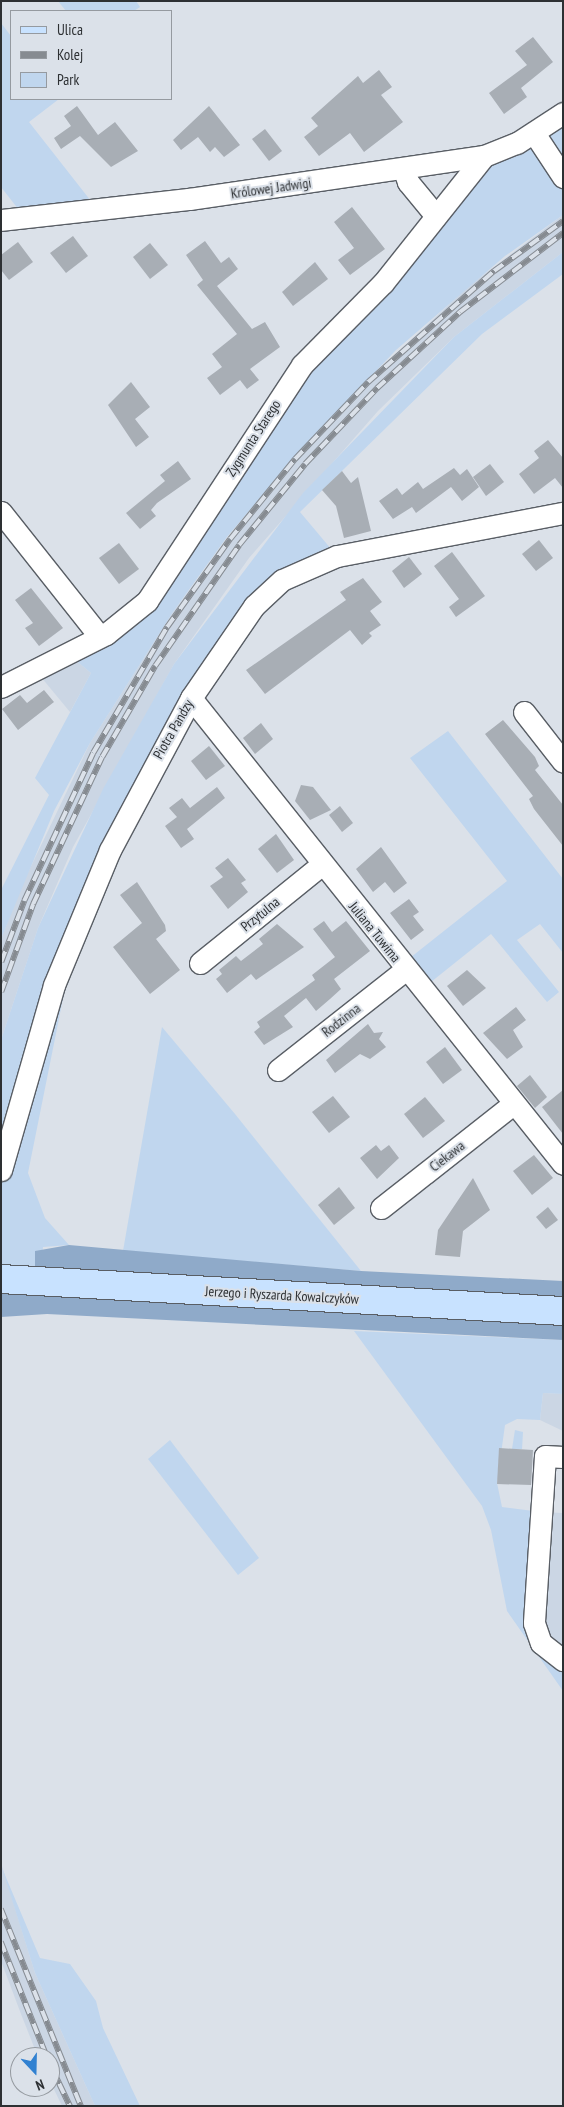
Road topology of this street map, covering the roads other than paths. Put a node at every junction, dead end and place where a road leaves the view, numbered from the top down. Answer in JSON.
{"nodes":[{"id":1,"x":563,"y":113,"type":"edge"},
{"id":2,"x":534,"y":133,"type":"junction"},
{"id":3,"x":484,"y":156,"type":"junction"},
{"id":4,"x":403,"y":168,"type":"junction"},
{"id":5,"x":560,"y":174,"type":"edge"},
{"id":6,"x":436,"y":216,"type":"junction"},
{"id":7,"x":1,"y":220,"type":"edge"},
{"id":8,"x":1,"y":512,"type":"edge"},
{"id":9,"x":563,"y":513,"type":"edge"},
{"id":10,"x":100,"y":638,"type":"junction"},
{"id":11,"x":1,"y":687,"type":"edge"},
{"id":12,"x":191,"y":698,"type":"junction"},
{"id":13,"x":524,"y":712,"type":"dead end"},
{"id":14,"x":563,"y":762,"type":"edge"},
{"id":15,"x":321,"y":865,"type":"junction"},
{"id":16,"x":200,"y":963,"type":"dead end"},
{"id":17,"x":405,"y":970,"type":"junction"},
{"id":18,"x":278,"y":1070,"type":"dead end"},
{"id":19,"x":513,"y":1104,"type":"junction"},
{"id":20,"x":563,"y":1164,"type":"edge"},
{"id":21,"x":1,"y":1170,"type":"edge"},
{"id":22,"x":381,"y":1208,"type":"dead end"},
{"id":23,"x":1,"y":1279,"type":"edge"},
{"id":24,"x":563,"y":1311,"type":"edge"},
{"id":25,"x":563,"y":1457,"type":"edge"},
{"id":26,"x":563,"y":1660,"type":"edge"}],
"edges":[{"from":1,"to":2,"type":"street","name":"Królowej Jadwigi"},
{"from":2,"to":3,"type":"street","name":"Królowej Jadwigi"},
{"from":2,"to":5,"type":"street"},
{"from":3,"to":4,"type":"street","name":"Królowej Jadwigi"},
{"from":3,"to":6,"type":"street","name":"Zygmunta Starego"},
{"from":4,"to":6,"type":"street"},
{"from":4,"to":7,"type":"street","name":"Królowej Jadwigi"},
{"from":6,"to":10,"type":"street","name":"Zygmunta Starego"},
{"from":8,"to":10,"type":"street"},
{"from":9,"to":12,"type":"street","name":"Piotra Pandzy"},
{"from":10,"to":11,"type":"street","name":"Zygmunta Starego"},
{"from":12,"to":15,"type":"street","name":"Juliana Tuwima"},
{"from":12,"to":21,"type":"street","name":"Piotra Pandzy"},
{"from":13,"to":14,"type":"street"},
{"from":15,"to":16,"type":"street","name":"Przytulna"},
{"from":15,"to":17,"type":"street","name":"Juliana Tuwima"},
{"from":17,"to":18,"type":"street","name":"Rodzinna"},
{"from":17,"to":19,"type":"street","name":"Juliana Tuwima"},
{"from":19,"to":20,"type":"street","name":"Juliana Tuwima"},
{"from":19,"to":22,"type":"street","name":"Ciekawa"},
{"from":23,"to":24,"type":"main road","name":"Jerzego i Ryszarda Kowalczyków"},
{"from":25,"to":26,"type":"street"}]}
